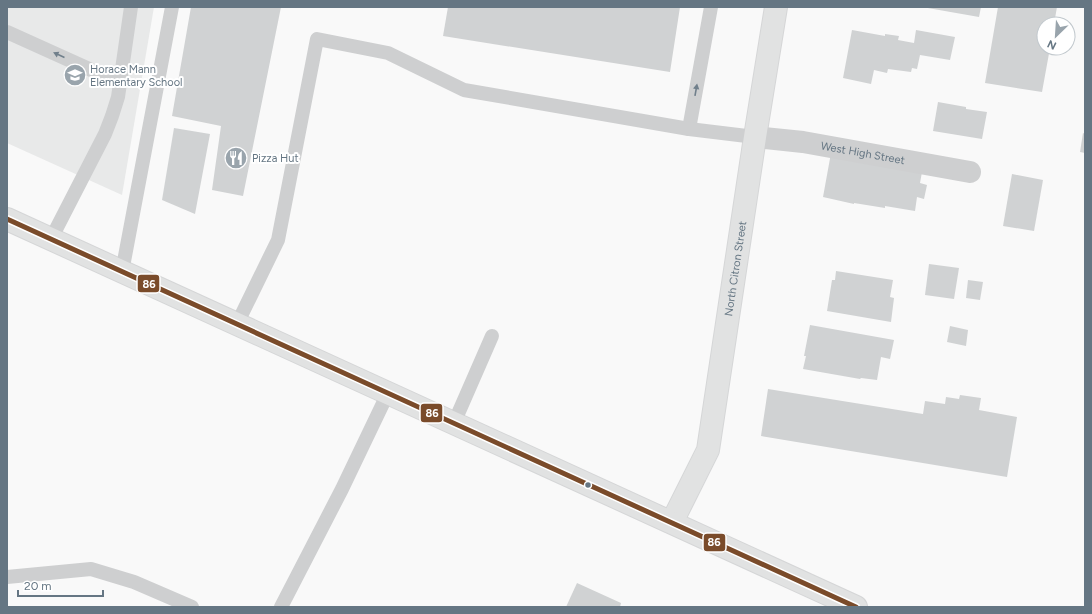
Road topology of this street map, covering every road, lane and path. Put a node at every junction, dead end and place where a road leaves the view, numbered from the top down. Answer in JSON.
{"nodes":[{"id":1,"x":131,"y":7,"type":"edge"},
{"id":2,"x":172,"y":7,"type":"edge"},
{"id":3,"x":711,"y":7,"type":"edge"},
{"id":4,"x":776,"y":7,"type":"edge"},
{"id":5,"x":7,"y":32,"type":"edge"},
{"id":6,"x":120,"y":83,"type":"junction"},
{"id":7,"x":689,"y":129,"type":"junction"},
{"id":8,"x":755,"y":137,"type":"junction"},
{"id":9,"x":970,"y":172,"type":"dead end"},
{"id":10,"x":7,"y":219,"type":"edge"},
{"id":11,"x":51,"y":239,"type":"junction"},
{"id":12,"x":122,"y":272,"type":"junction"},
{"id":13,"x":237,"y":324,"type":"junction"},
{"id":14,"x":492,"y":336,"type":"dead end"},
{"id":15,"x":388,"y":393,"type":"junction"},
{"id":16,"x":454,"y":423,"type":"junction"},
{"id":17,"x":672,"y":522,"type":"junction"},
{"id":18,"x":7,"y":578,"type":"edge"},
{"id":19,"x":192,"y":607,"type":"edge"},
{"id":20,"x":281,"y":607,"type":"edge"},
{"id":21,"x":856,"y":607,"type":"edge"}],
"edges":[{"from":1,"to":6,"type":"lane"},
{"from":2,"to":12,"type":"lane"},
{"from":7,"to":3,"type":"lane","one_way":true},
{"from":4,"to":8,"type":"main road","name":"North Citron Street"},
{"from":6,"to":5,"type":"lane","one_way":true},
{"from":6,"to":11,"type":"lane"},
{"from":7,"to":8,"type":"lane"},
{"from":7,"to":13,"type":"lane"},
{"from":8,"to":9,"type":"street","name":"West High Street"},
{"from":8,"to":17,"type":"main road","name":"North Citron Street"},
{"from":10,"to":11,"type":"main road"},
{"from":11,"to":12,"type":"main road"},
{"from":12,"to":13,"type":"main road"},
{"from":13,"to":15,"type":"main road"},
{"from":14,"to":16,"type":"lane"},
{"from":15,"to":16,"type":"main road"},
{"from":15,"to":20,"type":"lane"},
{"from":16,"to":17,"type":"main road"},
{"from":17,"to":21,"type":"main road"},
{"from":18,"to":19,"type":"lane"}]}
